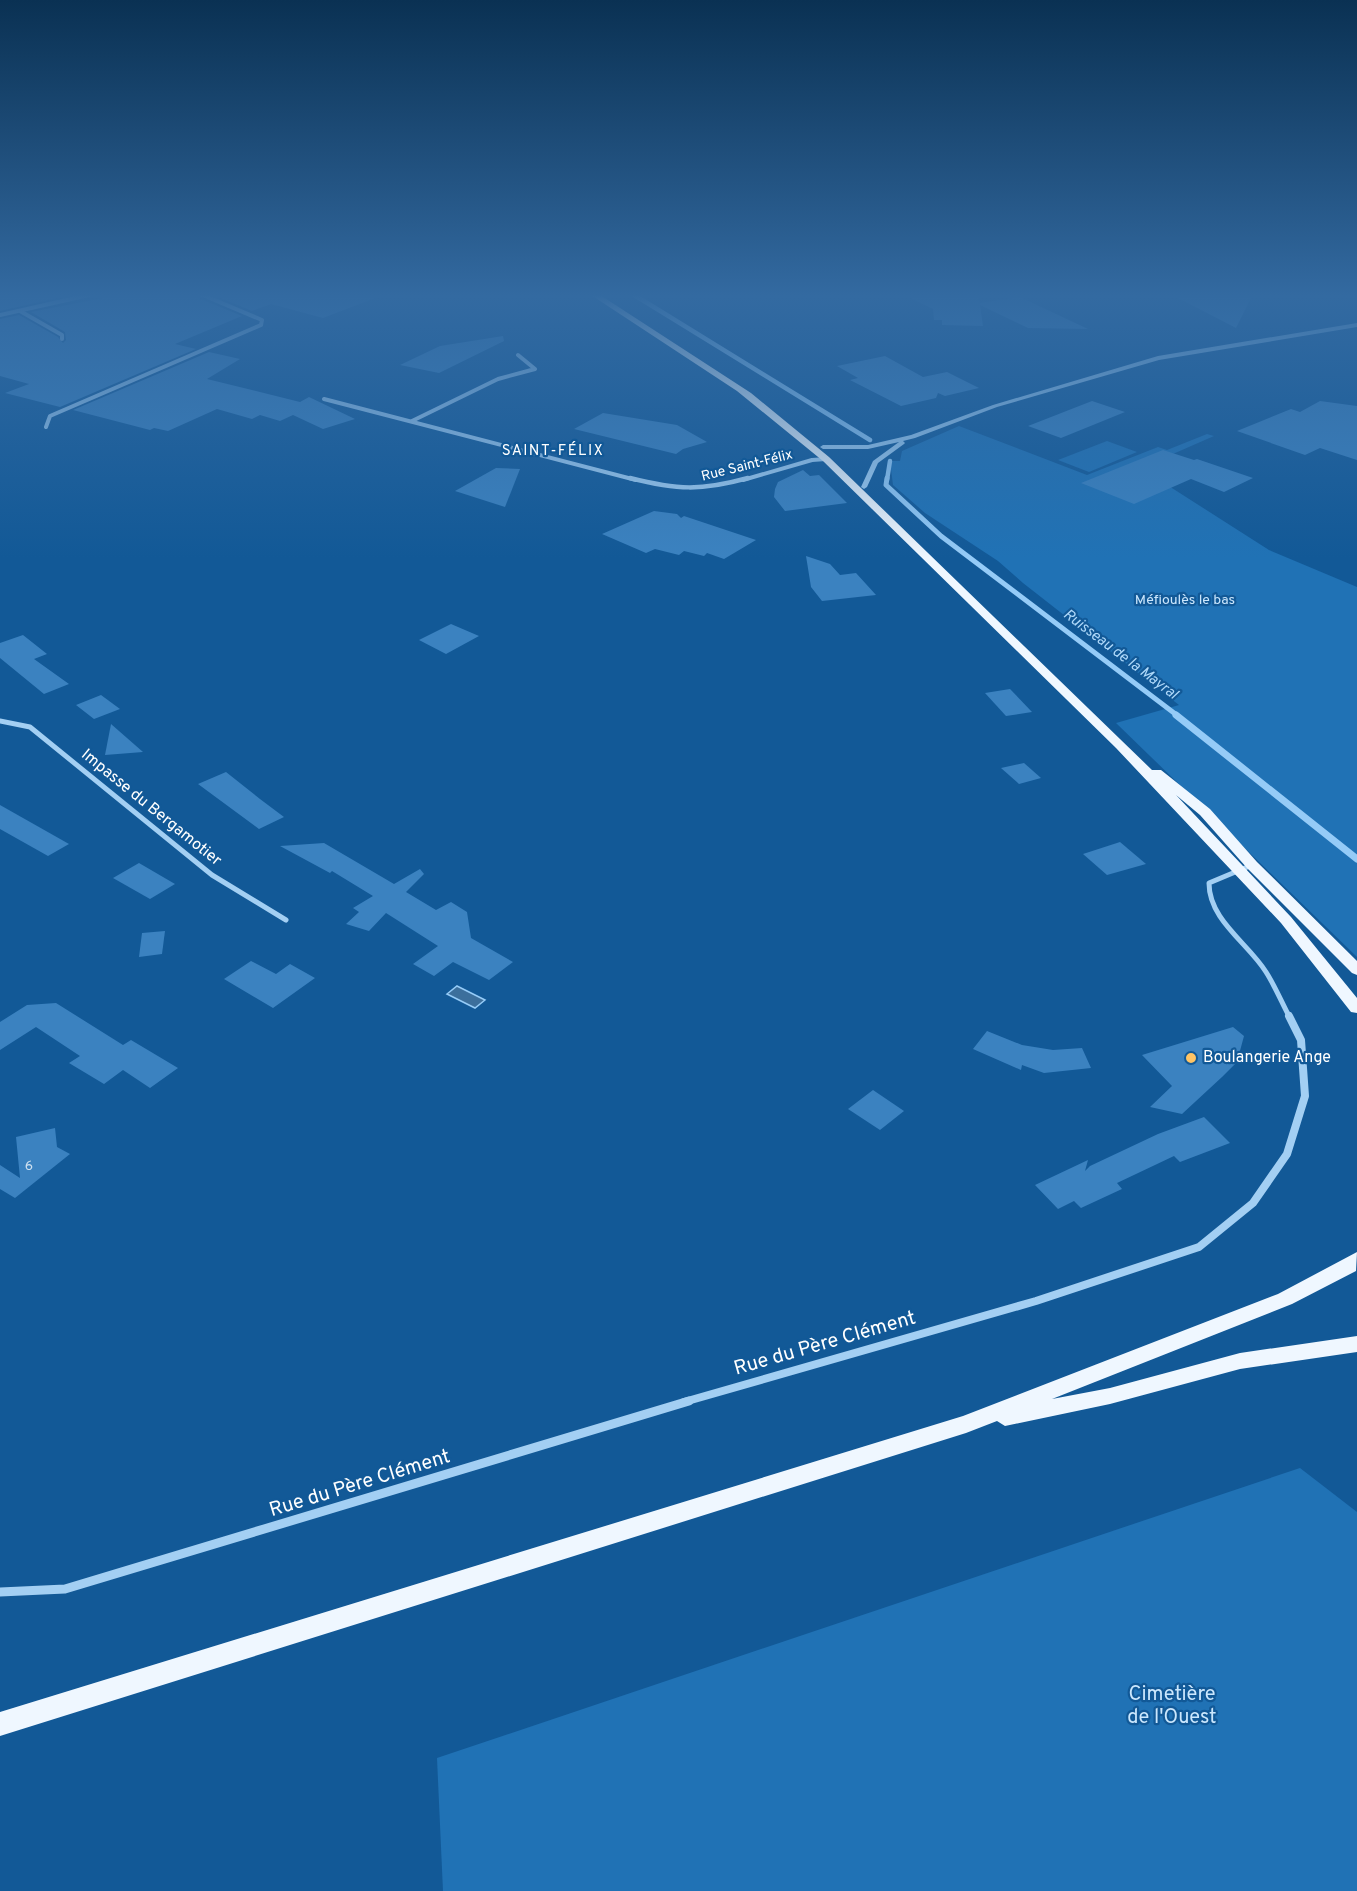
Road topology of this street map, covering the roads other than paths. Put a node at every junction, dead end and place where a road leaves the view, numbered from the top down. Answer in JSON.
{"nodes":[{"id":1,"x":131,"y":381,"type":"edge"},
{"id":2,"x":493,"y":381,"type":"edge"},
{"id":3,"x":727,"y":381,"type":"edge"},
{"id":4,"x":1079,"y":381,"type":"edge"},
{"id":5,"x":740,"y":390,"type":"junction"},
{"id":6,"x":324,"y":399,"type":"dead end"},
{"id":7,"x":411,"y":421,"type":"junction"},
{"id":8,"x":46,"y":427,"type":"dead end"},
{"id":9,"x":913,"y":437,"type":"junction"},
{"id":10,"x":823,"y":447,"type":"junction"},
{"id":11,"x":826,"y":459,"type":"junction"},
{"id":12,"x":864,"y":487,"type":"junction"},
{"id":13,"x":909,"y":540,"type":"junction"},
{"id":14,"x":0,"y":721,"type":"edge"},
{"id":15,"x":1245,"y":867,"type":"junction"},
{"id":16,"x":286,"y":920,"type":"dead end"},
{"id":17,"x":1357,"y":970,"type":"edge"},
{"id":18,"x":1357,"y":1008,"type":"edge"},
{"id":19,"x":1357,"y":1259,"type":"edge"},
{"id":20,"x":1357,"y":1344,"type":"edge"},
{"id":21,"x":966,"y":1424,"type":"junction"},
{"id":22,"x":0,"y":1592,"type":"edge"},
{"id":23,"x":0,"y":1724,"type":"edge"}],
"edges":[{"from":1,"to":8,"type":"street"},
{"from":2,"to":7,"type":"street"},
{"from":3,"to":5,"type":"main road"},
{"from":4,"to":9,"type":"street"},
{"from":5,"to":10,"type":"main road"},
{"from":5,"to":11,"type":"main road"},
{"from":6,"to":7,"type":"street","name":"Rue Saint-Félix"},
{"from":7,"to":11,"type":"street","name":"Rue Saint-Félix"},
{"from":9,"to":10,"type":"street"},
{"from":9,"to":12,"type":"street"},
{"from":10,"to":12,"type":"main road"},
{"from":11,"to":13,"type":"main road"},
{"from":12,"to":13,"type":"main road"},
{"from":13,"to":15,"type":"main road"},
{"from":14,"to":16,"type":"street","name":"Impasse du Bergamotier"},
{"from":15,"to":17,"type":"main road"},
{"from":15,"to":18,"type":"main road"},
{"from":15,"to":22,"type":"street","name":"Rue du Père Clément"},
{"from":19,"to":21,"type":"main road"},
{"from":20,"to":21,"type":"main road"},
{"from":21,"to":23,"type":"main road"}]}
